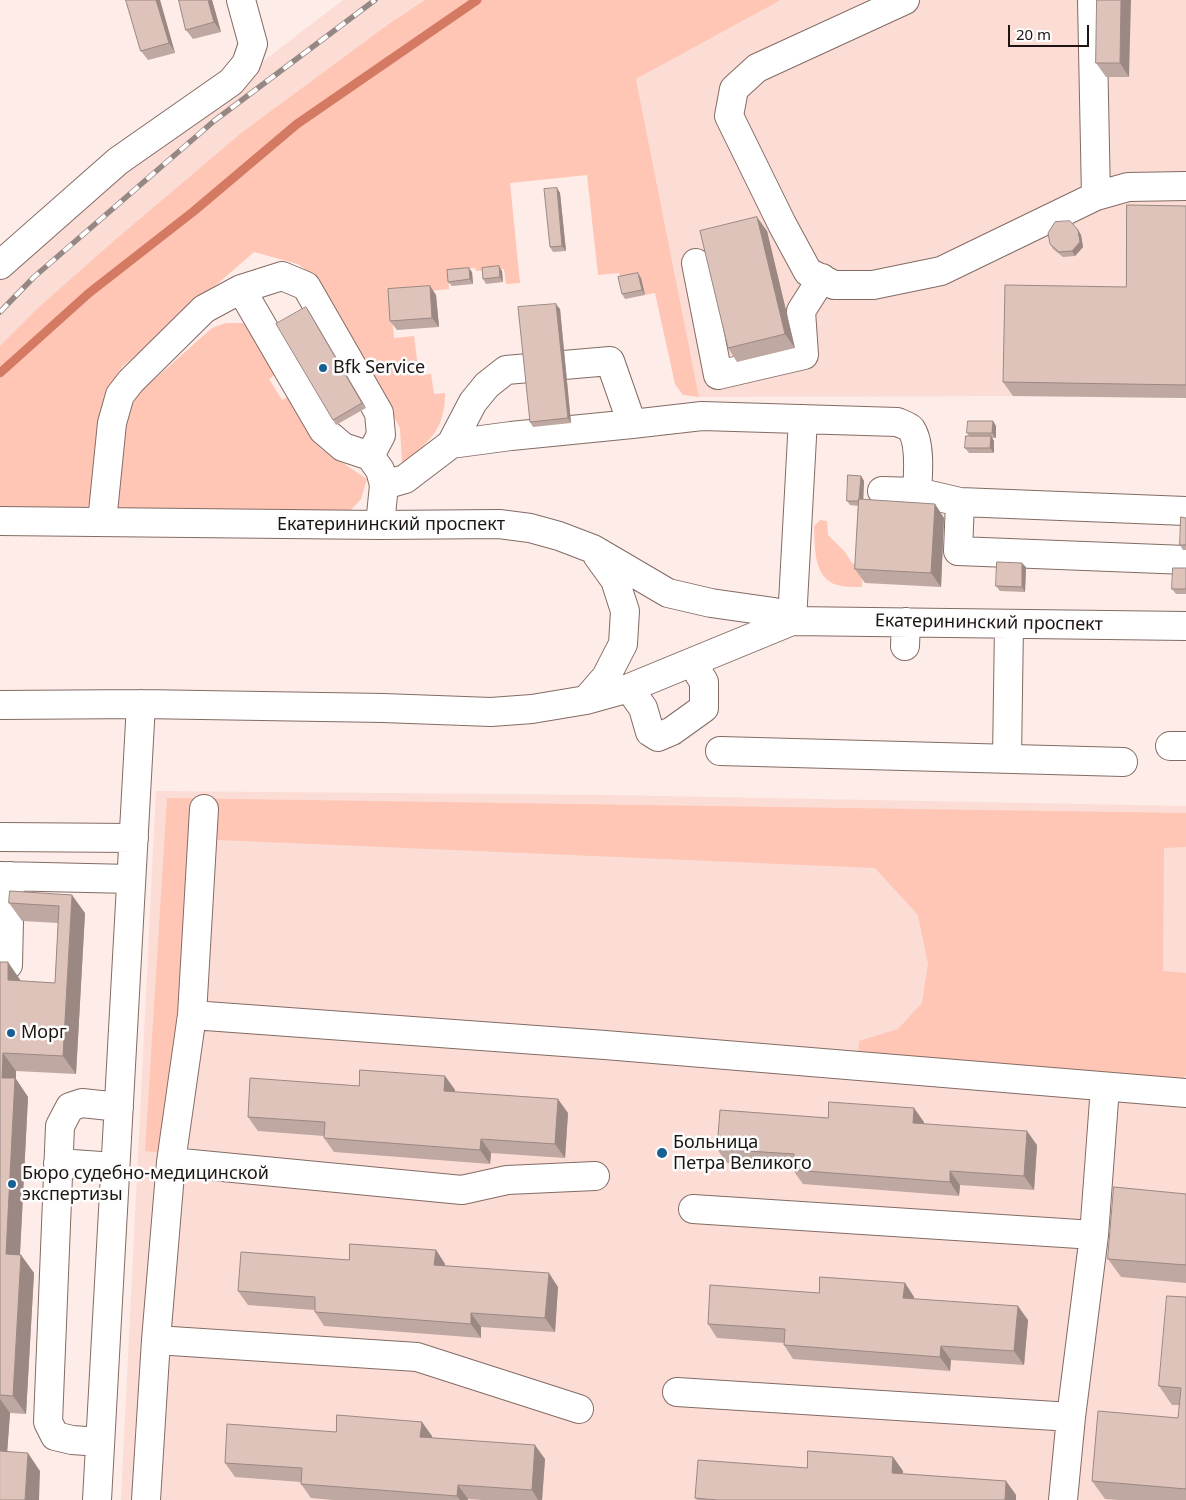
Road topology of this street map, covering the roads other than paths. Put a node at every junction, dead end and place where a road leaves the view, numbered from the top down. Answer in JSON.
{"nodes":[{"id":1,"x":241,"y":0,"type":"edge"},
{"id":2,"x":905,"y":0,"type":"edge"},
{"id":3,"x":1092,"y":0,"type":"edge"},
{"id":4,"x":1186,"y":186,"type":"edge"},
{"id":5,"x":1096,"y":196,"type":"junction"},
{"id":6,"x":696,"y":263,"type":"dead end"},
{"id":7,"x":0,"y":265,"type":"edge"},
{"id":8,"x":822,"y":278,"type":"junction"},
{"id":9,"x":241,"y":289,"type":"junction"},
{"id":10,"x":803,"y":419,"type":"junction"},
{"id":11,"x":632,"y":424,"type":"junction"},
{"id":12,"x":450,"y":444,"type":"junction"},
{"id":13,"x":370,"y":456,"type":"junction"},
{"id":14,"x":384,"y":485,"type":"junction"},
{"id":15,"x":882,"y":491,"type":"dead end"},
{"id":16,"x":917,"y":492,"type":"junction"},
{"id":17,"x":960,"y":502,"type":"junction"},
{"id":18,"x":1186,"y":511,"type":"edge"},
{"id":19,"x":0,"y":521,"type":"edge"},
{"id":20,"x":102,"y":522,"type":"junction"},
{"id":21,"x":380,"y":525,"type":"junction"},
{"id":22,"x":593,"y":548,"type":"junction"},
{"id":23,"x":1186,"y":560,"type":"edge"},
{"id":24,"x":792,"y":621,"type":"junction"},
{"id":25,"x":1009,"y":624,"type":"junction"},
{"id":26,"x":1186,"y":626,"type":"edge"},
{"id":27,"x":698,"y":660,"type":"junction"},
{"id":28,"x":629,"y":688,"type":"junction"},
{"id":29,"x":586,"y":700,"type":"junction"},
{"id":30,"x":141,"y":704,"type":"junction"},
{"id":31,"x":0,"y":705,"type":"edge"},
{"id":32,"x":720,"y":751,"type":"dead end"},
{"id":33,"x":1007,"y":759,"type":"junction"},
{"id":34,"x":1123,"y":762,"type":"dead end"},
{"id":35,"x":204,"y":809,"type":"dead end"},
{"id":36,"x":0,"y":837,"type":"edge"},
{"id":37,"x":134,"y":838,"type":"junction"},
{"id":38,"x":5,"y":876,"type":"edge"},
{"id":39,"x":132,"y":880,"type":"junction"},
{"id":40,"x":8,"y":965,"type":"edge"},
{"id":41,"x":192,"y":1015,"type":"junction"},
{"id":42,"x":1106,"y":1087,"type":"junction"},
{"id":43,"x":1186,"y":1094,"type":"edge"},
{"id":44,"x":119,"y":1107,"type":"junction"},
{"id":45,"x":171,"y":1162,"type":"junction"},
{"id":46,"x":58,"y":1163,"type":"junction"},
{"id":47,"x":115,"y":1167,"type":"junction"},
{"id":48,"x":595,"y":1176,"type":"dead end"},
{"id":49,"x":693,"y":1209,"type":"dead end"},
{"id":50,"x":1094,"y":1235,"type":"junction"},
{"id":51,"x":156,"y":1340,"type":"junction"},
{"id":52,"x":677,"y":1392,"type":"dead end"},
{"id":53,"x":579,"y":1409,"type":"dead end"},
{"id":54,"x":1071,"y":1417,"type":"junction"},
{"id":55,"x":100,"y":1442,"type":"junction"},
{"id":56,"x":97,"y":1500,"type":"edge"},
{"id":57,"x":146,"y":1500,"type":"edge"},
{"id":58,"x":1063,"y":1500,"type":"edge"}],
"edges":[{"from":1,"to":7,"type":"street"},
{"from":2,"to":8,"type":"street"},
{"from":3,"to":5,"type":"street"},
{"from":4,"to":5,"type":"street"},
{"from":5,"to":8,"type":"street"},
{"from":6,"to":8,"type":"street"},
{"from":9,"to":13,"type":"street"},
{"from":9,"to":13,"type":"street"},
{"from":9,"to":20,"type":"street"},
{"from":10,"to":11,"type":"street"},
{"from":10,"to":16,"type":"street"},
{"from":10,"to":24,"type":"street"},
{"from":11,"to":12,"type":"street"},
{"from":11,"to":12,"type":"street"},
{"from":12,"to":14,"type":"street"},
{"from":13,"to":14,"type":"street"},
{"from":14,"to":21,"type":"street"},
{"from":15,"to":16,"type":"street"},
{"from":16,"to":17,"type":"street"},
{"from":17,"to":18,"type":"street"},
{"from":17,"to":23,"type":"street"},
{"from":19,"to":20,"type":"street","name":"Екатерининский проспект"},
{"from":20,"to":21,"type":"street","name":"Екатерининский проспект"},
{"from":21,"to":22,"type":"street","name":"Екатерининский проспект"},
{"from":22,"to":24,"type":"street","name":"Екатерининский проспект"},
{"from":22,"to":29,"type":"street"},
{"from":24,"to":25,"type":"street","name":"Екатерининский проспект"},
{"from":24,"to":27,"type":"street","name":"Екатерининский проспект"},
{"from":25,"to":26,"type":"street","name":"Екатерининский проспект"},
{"from":25,"to":33,"type":"street"},
{"from":27,"to":28,"type":"street","name":"Екатерининский проспект"},
{"from":27,"to":28,"type":"street"},
{"from":28,"to":29,"type":"street","name":"Екатерининский проспект"},
{"from":29,"to":30,"type":"street","name":"Екатерининский проспект"},
{"from":30,"to":31,"type":"street","name":"Екатерининский проспект"},
{"from":30,"to":37,"type":"street"},
{"from":32,"to":33,"type":"street"},
{"from":33,"to":34,"type":"street"},
{"from":35,"to":41,"type":"street"},
{"from":36,"to":37,"type":"street"},
{"from":37,"to":39,"type":"street"},
{"from":38,"to":39,"type":"street"},
{"from":38,"to":40,"type":"street"},
{"from":39,"to":44,"type":"street"},
{"from":41,"to":42,"type":"street"},
{"from":41,"to":45,"type":"street"},
{"from":42,"to":43,"type":"street"},
{"from":42,"to":50,"type":"street"},
{"from":44,"to":46,"type":"street"},
{"from":44,"to":47,"type":"street"},
{"from":45,"to":48,"type":"street"},
{"from":45,"to":51,"type":"street"},
{"from":46,"to":47,"type":"street"},
{"from":46,"to":55,"type":"street"},
{"from":47,"to":55,"type":"street"},
{"from":49,"to":50,"type":"street"},
{"from":50,"to":54,"type":"street"},
{"from":51,"to":53,"type":"street"},
{"from":51,"to":57,"type":"street"},
{"from":52,"to":54,"type":"street"},
{"from":54,"to":58,"type":"street"},
{"from":55,"to":56,"type":"street"}]}
